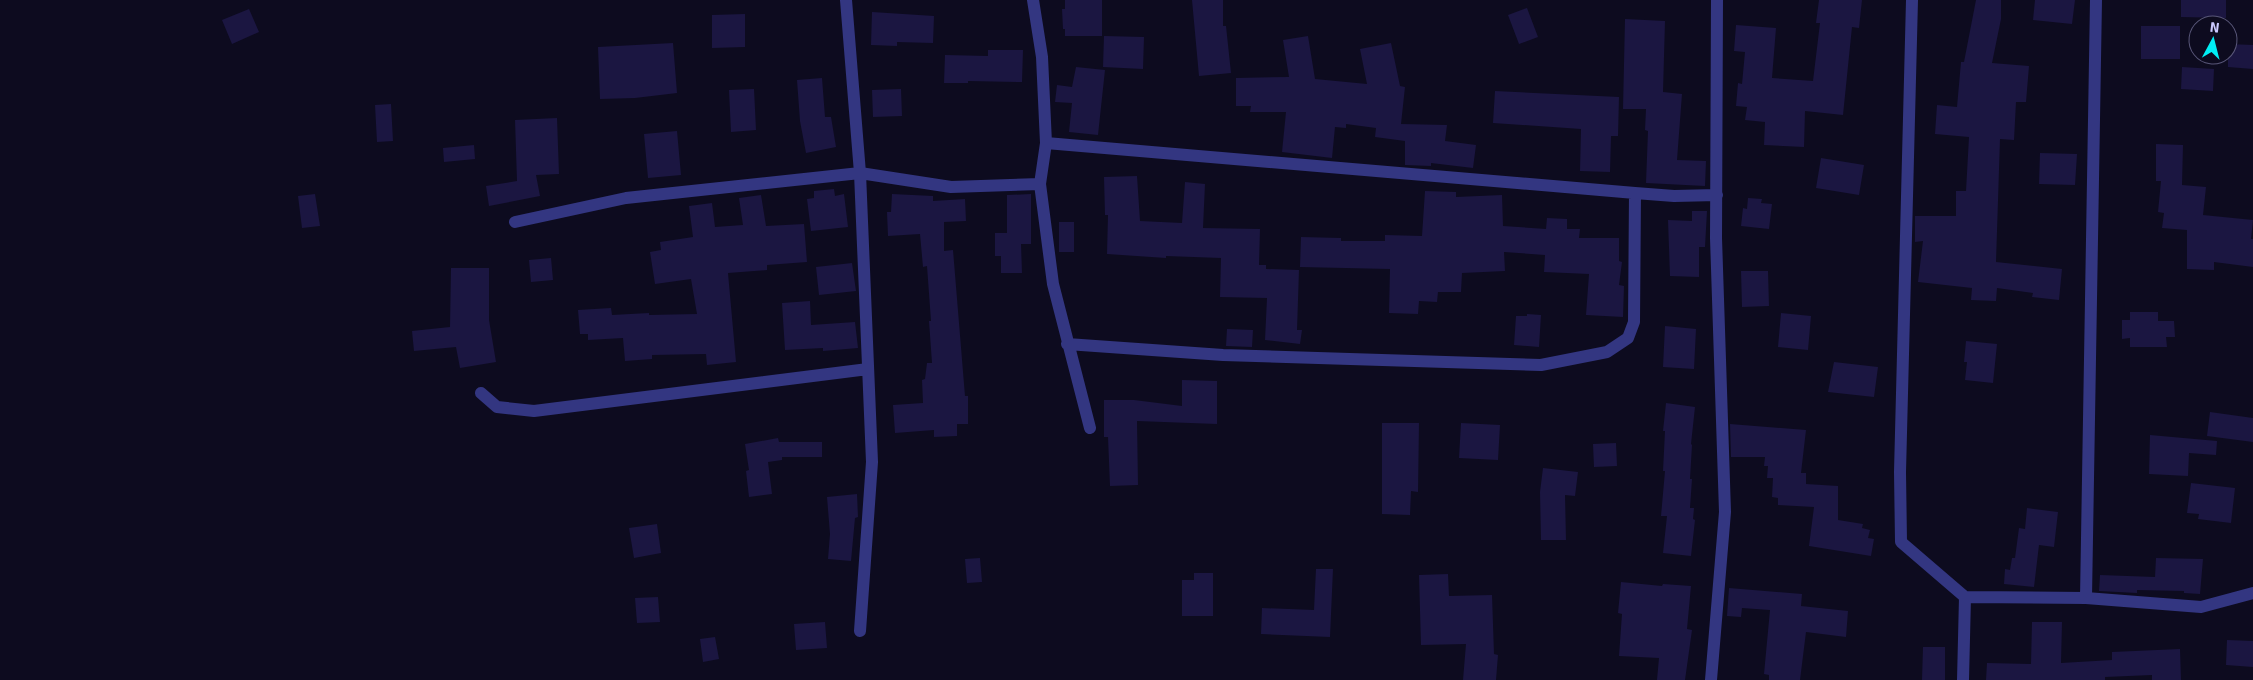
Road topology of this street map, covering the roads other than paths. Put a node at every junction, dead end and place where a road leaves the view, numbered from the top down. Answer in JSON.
{"nodes":[{"id":1,"x":846,"y":0,"type":"edge"},
{"id":2,"x":1033,"y":0,"type":"edge"},
{"id":3,"x":1717,"y":0,"type":"edge"},
{"id":4,"x":1912,"y":0,"type":"edge"},
{"id":5,"x":2096,"y":0,"type":"edge"},
{"id":6,"x":1046,"y":143,"type":"junction"},
{"id":7,"x":860,"y":173,"type":"junction"},
{"id":8,"x":1040,"y":184,"type":"junction"},
{"id":9,"x":1635,"y":193,"type":"junction"},
{"id":10,"x":1717,"y":195,"type":"junction"},
{"id":11,"x":515,"y":222,"type":"dead end"},
{"id":12,"x":1067,"y":344,"type":"junction"},
{"id":13,"x":868,"y":369,"type":"junction"},
{"id":14,"x":481,"y":393,"type":"dead end"},
{"id":15,"x":1090,"y":428,"type":"dead end"},
{"id":16,"x":2253,"y":593,"type":"edge"},
{"id":17,"x":1965,"y":597,"type":"junction"},
{"id":18,"x":2086,"y":598,"type":"junction"},
{"id":19,"x":860,"y":631,"type":"dead end"},
{"id":20,"x":1711,"y":680,"type":"edge"},
{"id":21,"x":1963,"y":680,"type":"edge"}],
"edges":[{"from":1,"to":7,"type":"street"},
{"from":2,"to":6,"type":"street"},
{"from":3,"to":10,"type":"street"},
{"from":4,"to":17,"type":"street"},
{"from":5,"to":18,"type":"street"},
{"from":6,"to":8,"type":"street"},
{"from":6,"to":9,"type":"street"},
{"from":7,"to":8,"type":"street"},
{"from":7,"to":11,"type":"street"},
{"from":7,"to":13,"type":"street"},
{"from":8,"to":12,"type":"street"},
{"from":9,"to":10,"type":"street"},
{"from":9,"to":12,"type":"street"},
{"from":10,"to":20,"type":"street"},
{"from":12,"to":15,"type":"street"},
{"from":13,"to":14,"type":"street"},
{"from":13,"to":19,"type":"street"},
{"from":16,"to":18,"type":"street"},
{"from":17,"to":18,"type":"street"},
{"from":17,"to":21,"type":"street"}]}
